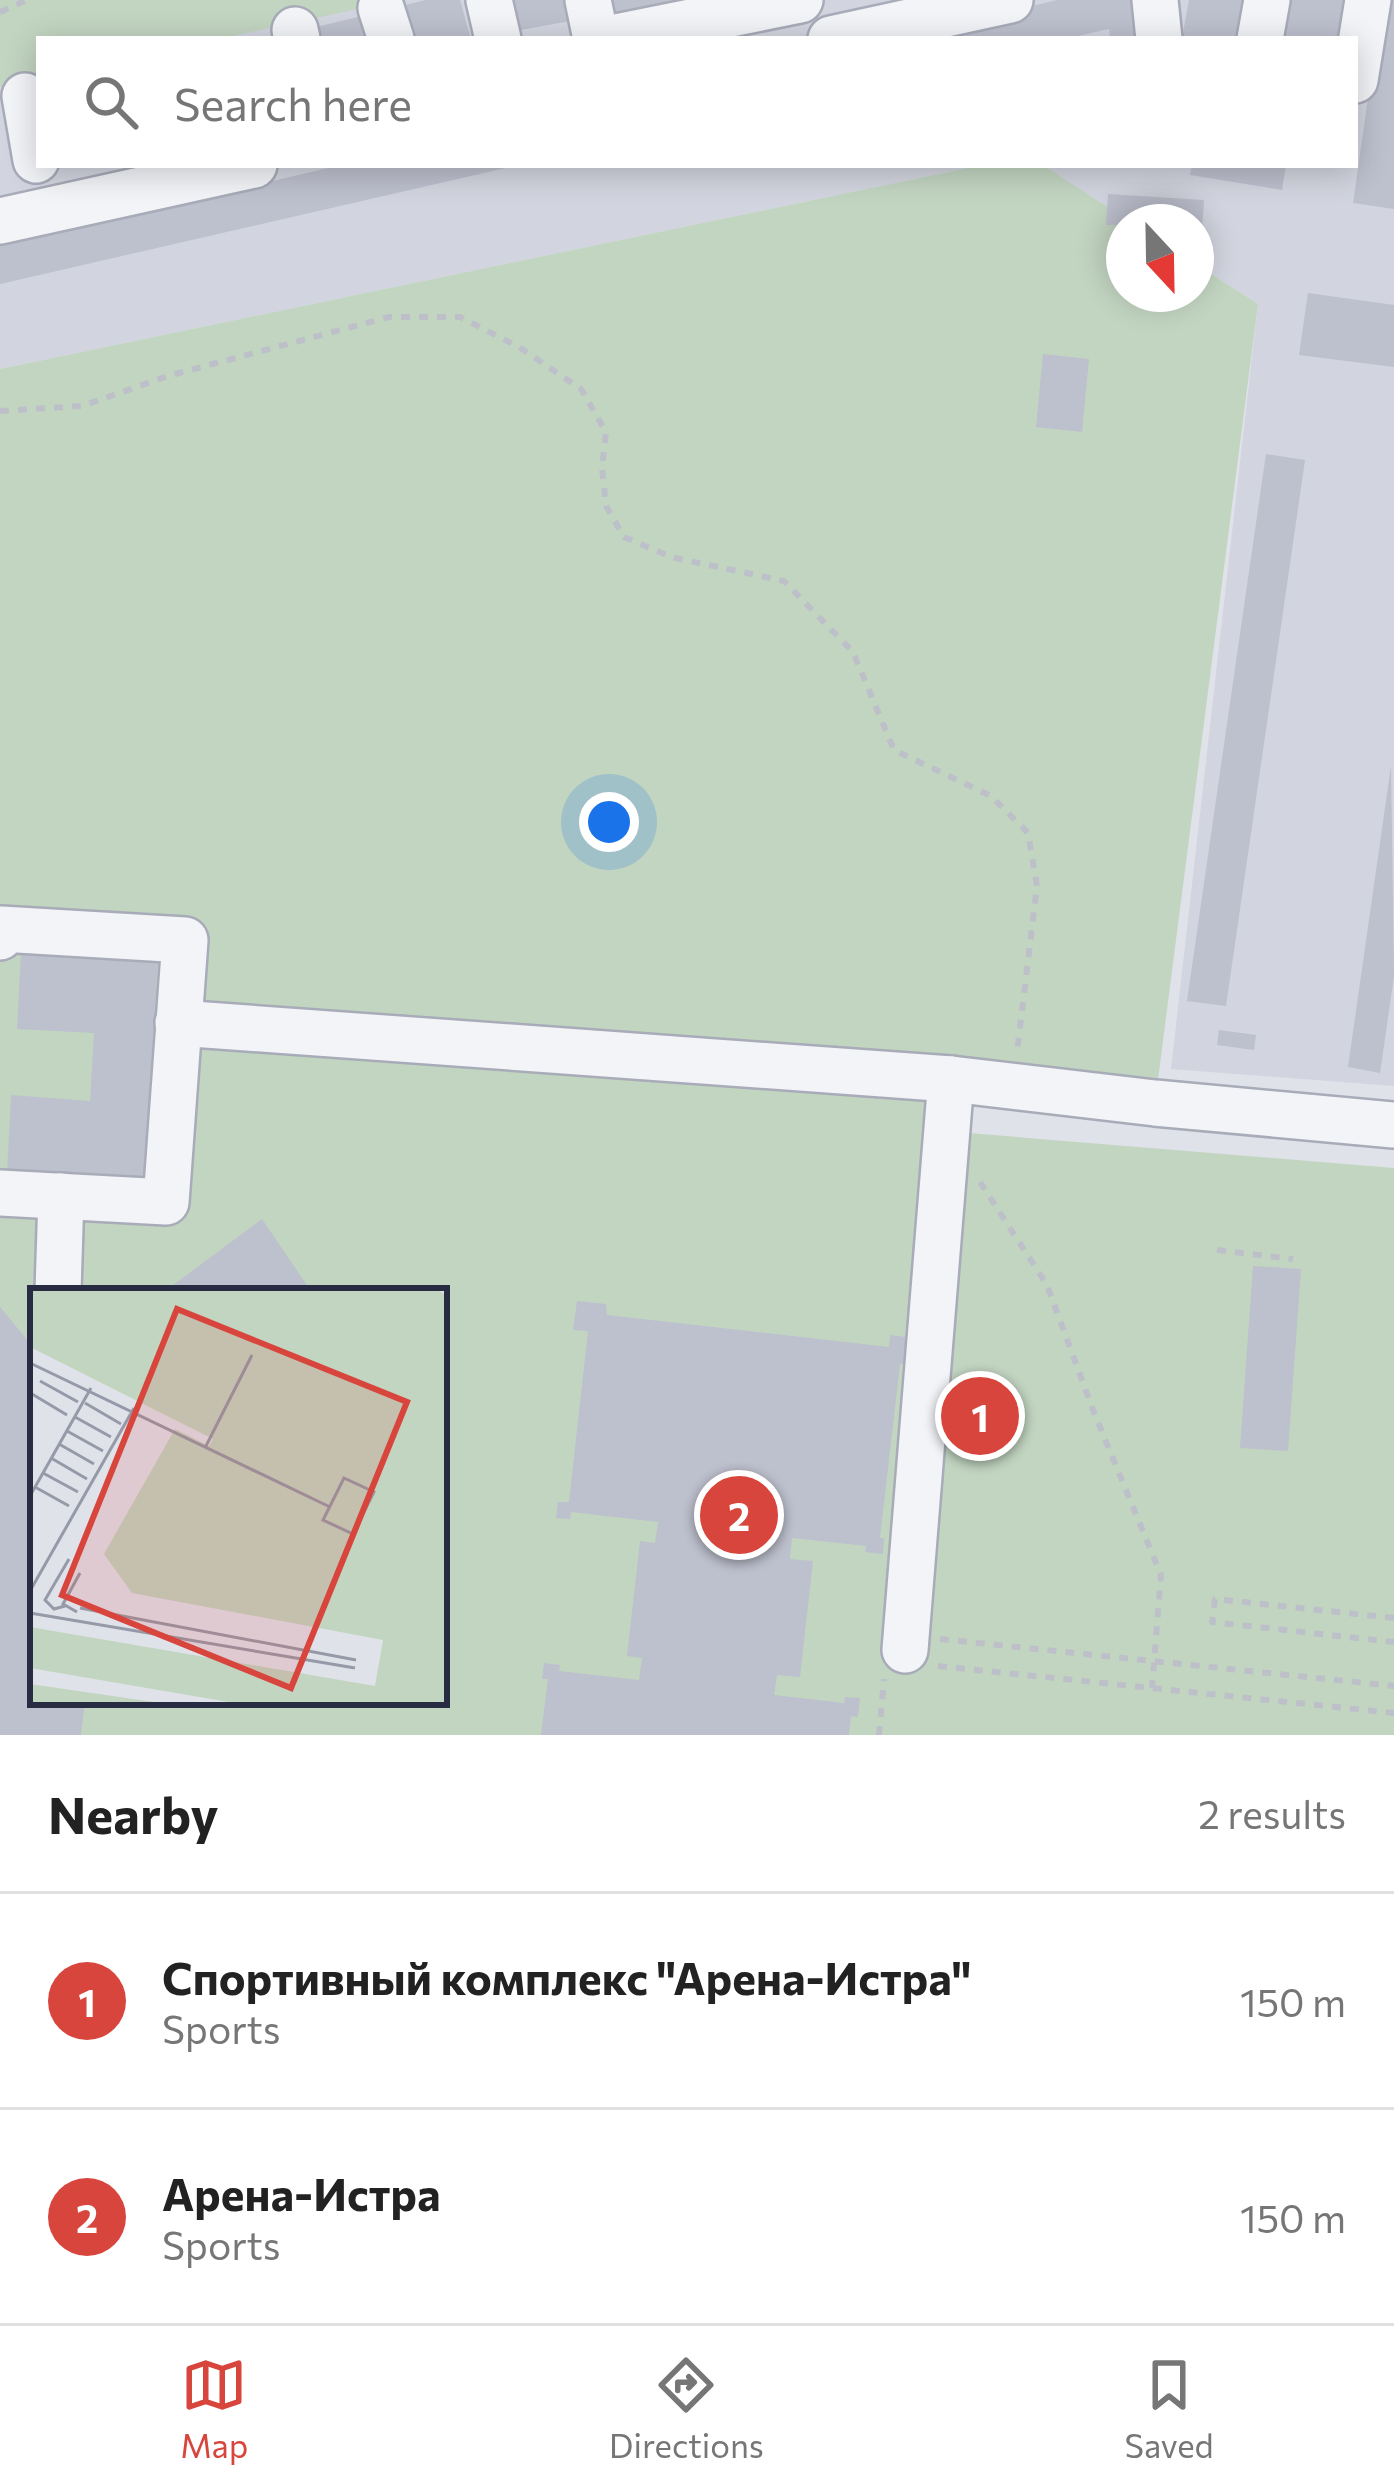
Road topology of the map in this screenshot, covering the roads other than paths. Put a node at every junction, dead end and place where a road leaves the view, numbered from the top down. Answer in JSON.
{"nodes":[{"id":1,"x":489,"y":0,"type":"edge"},
{"id":2,"x":588,"y":0,"type":"edge"},
{"id":3,"x":1010,"y":0,"type":"edge"},
{"id":4,"x":1155,"y":0,"type":"edge"},
{"id":5,"x":1267,"y":0,"type":"edge"},
{"id":6,"x":1368,"y":0,"type":"edge"},
{"id":7,"x":785,"y":2,"type":"edge"},
{"id":8,"x":694,"y":12,"type":"edge"},
{"id":9,"x":497,"y":36,"type":"edge"},
{"id":10,"x":595,"y":36,"type":"edge"},
{"id":11,"x":616,"y":36,"type":"edge"},
{"id":12,"x":845,"y":36,"type":"edge"},
{"id":13,"x":1159,"y":36,"type":"edge"},
{"id":14,"x":1261,"y":36,"type":"edge"},
{"id":15,"x":1358,"y":62,"type":"edge"},
{"id":16,"x":25,"y":96,"type":"dead end"},
{"id":17,"x":25,"y":163,"type":"edge"},
{"id":18,"x":240,"y":168,"type":"edge"},
{"id":19,"x":0,"y":220,"type":"edge"},
{"id":20,"x":0,"y":937,"type":"edge"},
{"id":21,"x":178,"y":1023,"type":"junction"},
{"id":22,"x":951,"y":1078,"type":"junction"},
{"id":23,"x":1394,"y":1125,"type":"edge"},
{"id":24,"x":0,"y":1193,"type":"edge"},
{"id":25,"x":61,"y":1196,"type":"junction"},
{"id":26,"x":58,"y":1288,"type":"edge"},
{"id":27,"x":918,"y":1651,"type":"road end"}],
"edges":[{"from":1,"to":9,"type":"lane"},
{"from":2,"to":10,"type":"lane"},
{"from":3,"to":12,"type":"lane"},
{"from":4,"to":13,"type":"lane"},
{"from":5,"to":14,"type":"lane"},
{"from":6,"to":15,"type":"lane"},
{"from":7,"to":8,"type":"lane"},
{"from":8,"to":11,"type":"lane"},
{"from":16,"to":17,"type":"lane"},
{"from":18,"to":19,"type":"lane"},
{"from":20,"to":21,"type":"lane"},
{"from":21,"to":22,"type":"lane"},
{"from":21,"to":25,"type":"lane"},
{"from":22,"to":23,"type":"lane"},
{"from":22,"to":27,"type":"lane"},
{"from":24,"to":25,"type":"lane"},
{"from":25,"to":26,"type":"lane"}]}
